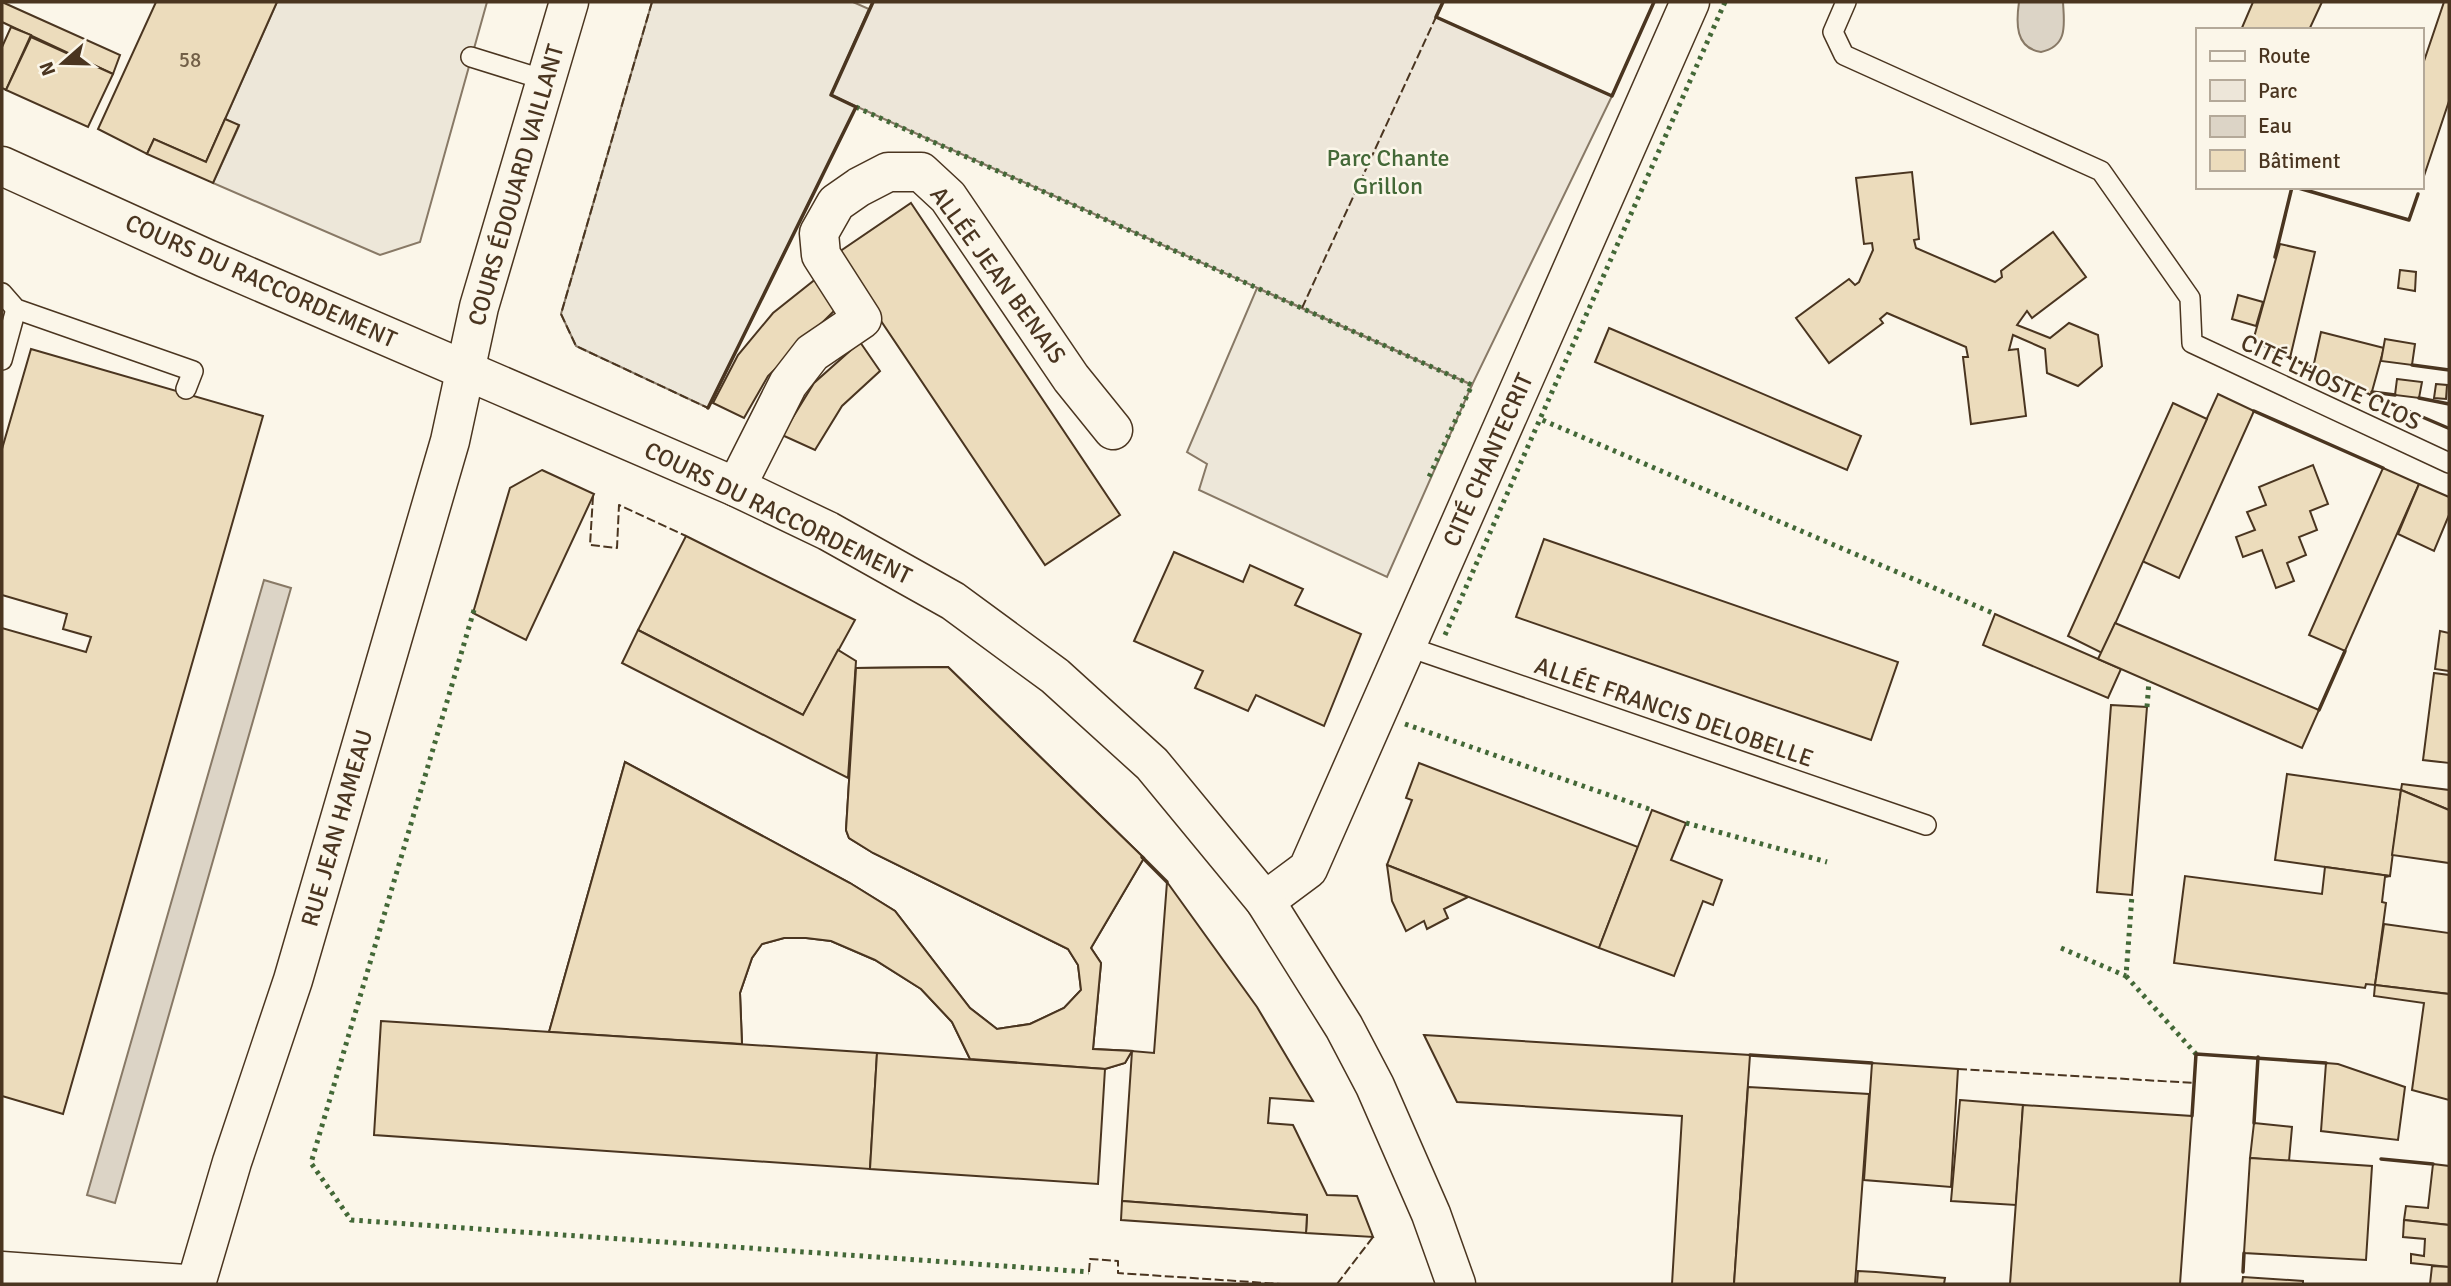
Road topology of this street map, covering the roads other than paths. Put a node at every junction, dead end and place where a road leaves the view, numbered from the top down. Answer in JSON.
{"nodes":[{"id":1,"x":569,"y":2,"type":"edge"},
{"id":2,"x":1690,"y":2,"type":"edge"},
{"id":3,"x":1846,"y":2,"type":"edge"},
{"id":4,"x":471,"y":57,"type":"dead end"},
{"id":5,"x":545,"y":80,"type":"junction"},
{"id":6,"x":2,"y":166,"type":"edge"},
{"id":7,"x":2,"y":293,"type":"edge"},
{"id":8,"x":16,"y":309,"type":"junction"},
{"id":9,"x":2,"y":360,"type":"edge"},
{"id":10,"x":467,"y":369,"type":"junction"},
{"id":11,"x":187,"y":389,"type":"dead end"},
{"id":12,"x":1113,"y":430,"type":"dead end"},
{"id":13,"x":2449,"y":463,"type":"edge"},
{"id":14,"x":736,"y":487,"type":"junction"},
{"id":15,"x":1406,"y":646,"type":"junction"},
{"id":16,"x":1926,"y":825,"type":"dead end"},
{"id":17,"x":1265,"y":901,"type":"junction"},
{"id":18,"x":2,"y":1271,"type":"edge"},
{"id":19,"x":185,"y":1284,"type":"edge"},
{"id":20,"x":196,"y":1284,"type":"edge"},
{"id":21,"x":1456,"y":1284,"type":"edge"}],
"edges":[{"from":1,"to":5,"type":"street","name":"COURS ÉDOUARD VAILLANT"},
{"from":2,"to":15,"type":"street","name":"CITÉ CHANTECRIT"},
{"from":3,"to":13,"type":"lane","name":"CITÉ LHOSTE CLOS"},
{"from":4,"to":5,"type":"lane"},
{"from":5,"to":10,"type":"street","name":"COURS ÉDOUARD VAILLANT"},
{"from":6,"to":10,"type":"street","name":"COURS DU RACCORDEMENT"},
{"from":7,"to":8,"type":"lane"},
{"from":8,"to":9,"type":"lane"},
{"from":8,"to":11,"type":"lane"},
{"from":10,"to":14,"type":"street","name":"COURS DU RACCORDEMENT"},
{"from":10,"to":20,"type":"street","name":"RUE JEAN HAMEAU"},
{"from":12,"to":14,"type":"street","name":"ALLÉE JEAN BENAIS"},
{"from":14,"to":17,"type":"street","name":"COURS DU RACCORDEMENT"},
{"from":15,"to":16,"type":"lane","name":"ALLÉE FRANCIS DELOBELLE"},
{"from":15,"to":17,"type":"street","name":"CITÉ CHANTECRIT"},
{"from":17,"to":21,"type":"street","name":"COURS DU RACCORDEMENT"},
{"from":18,"to":19,"type":"street"}]}
